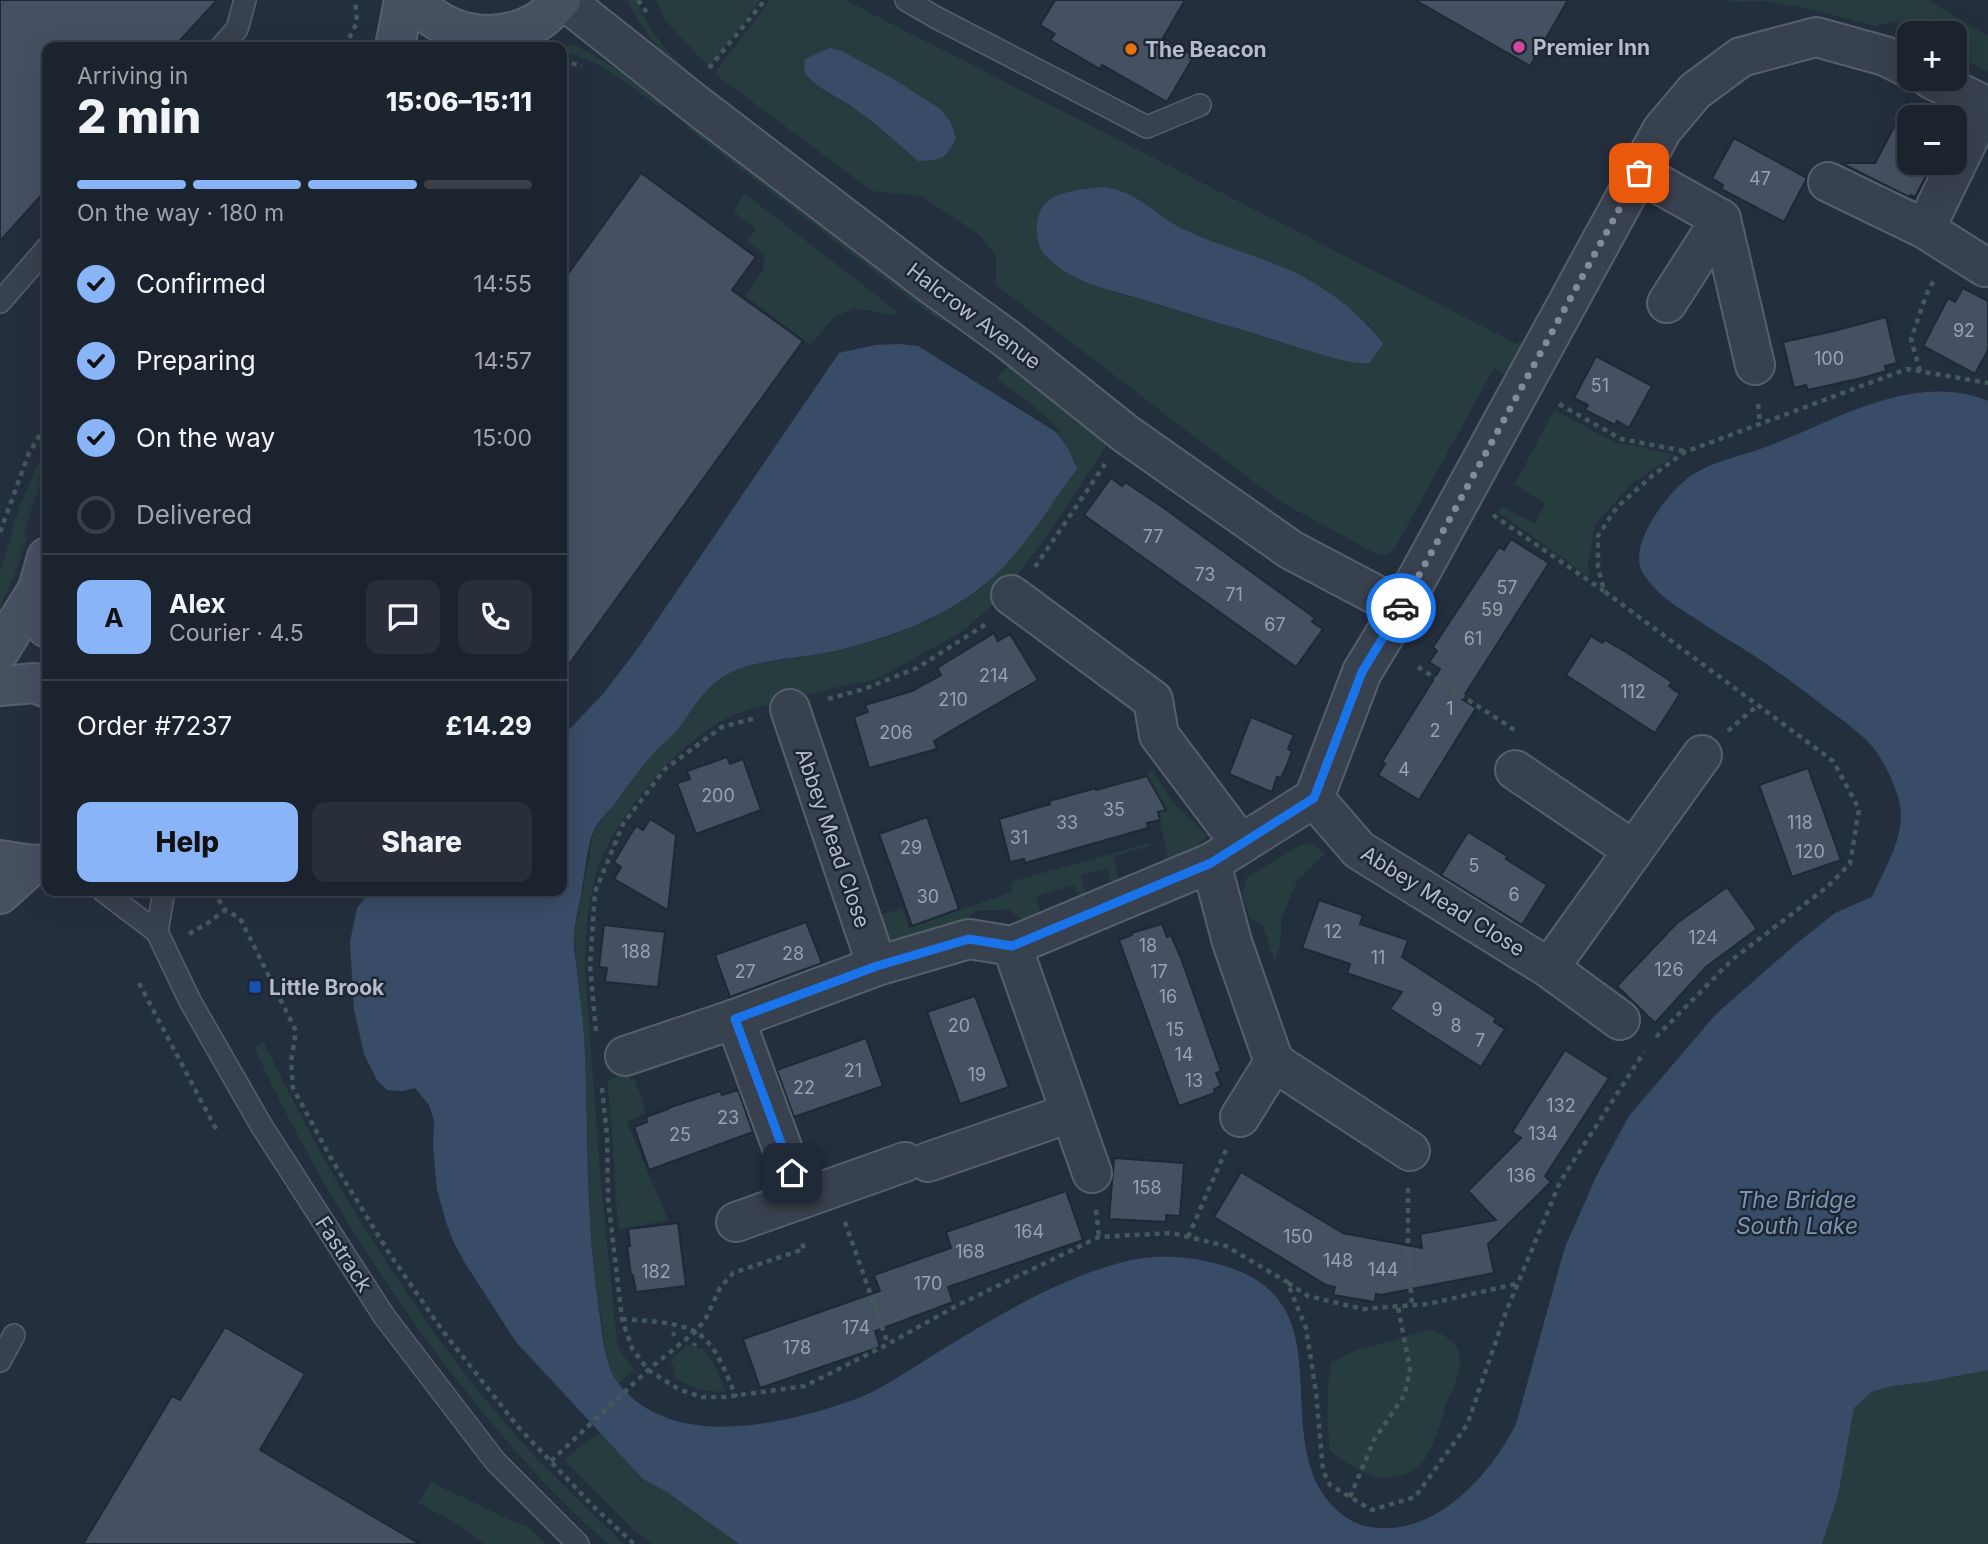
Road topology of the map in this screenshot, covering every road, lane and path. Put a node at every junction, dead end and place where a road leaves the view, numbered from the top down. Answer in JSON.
{"nodes":[{"id":1,"x":245,"y":0,"type":"edge"},
{"id":2,"x":355,"y":0,"type":"edge"},
{"id":3,"x":404,"y":0,"type":"edge"},
{"id":4,"x":415,"y":0,"type":"edge"},
{"id":5,"x":562,"y":0,"type":"edge"},
{"id":6,"x":638,"y":0,"type":"edge"},
{"id":7,"x":765,"y":0,"type":"edge"},
{"id":8,"x":906,"y":0,"type":"edge"},
{"id":9,"x":655,"y":22,"type":"dead end"},
{"id":10,"x":494,"y":41,"type":"edge"},
{"id":11,"x":225,"y":42,"type":"edge"},
{"id":12,"x":348,"y":42,"type":"edge"},
{"id":13,"x":396,"y":42,"type":"edge"},
{"id":14,"x":1897,"y":62,"type":"edge"},
{"id":15,"x":704,"y":74,"type":"dead end"},
{"id":16,"x":1956,"y":91,"type":"edge"},
{"id":17,"x":1200,"y":105,"type":"dead end"},
{"id":18,"x":1987,"y":106,"type":"edge"},
{"id":19,"x":1639,"y":173,"type":"junction"},
{"id":20,"x":1828,"y":182,"type":"dead end"},
{"id":21,"x":1721,"y":219,"type":"junction"},
{"id":22,"x":1938,"y":238,"type":"junction"},
{"id":23,"x":42,"y":254,"type":"edge"},
{"id":24,"x":1984,"y":267,"type":"dead end"},
{"id":25,"x":0,"y":302,"type":"edge"},
{"id":26,"x":1667,"y":303,"type":"dead end"},
{"id":27,"x":1755,"y":365,"type":"dead end"},
{"id":28,"x":1920,"y":371,"type":"dead end"},
{"id":29,"x":1559,"y":404,"type":"dead end"},
{"id":30,"x":42,"y":431,"type":"edge"},
{"id":31,"x":1685,"y":452,"type":"dead end"},
{"id":32,"x":1489,"y":513,"type":"dead end"},
{"id":33,"x":0,"y":532,"type":"edge"},
{"id":34,"x":42,"y":573,"type":"edge"},
{"id":35,"x":1604,"y":591,"type":"dead end"},
{"id":36,"x":1011,"y":595,"type":"dead end"},
{"id":37,"x":1401,"y":608,"type":"junction"},
{"id":38,"x":0,"y":650,"type":"edge"},
{"id":39,"x":1418,"y":667,"type":"dead end"},
{"id":40,"x":0,"y":686,"type":"edge"},
{"id":41,"x":42,"y":686,"type":"edge"},
{"id":42,"x":790,"y":709,"type":"dead end"},
{"id":43,"x":1702,"y":755,"type":"dead end"},
{"id":44,"x":1515,"y":770,"type":"joint"},
{"id":45,"x":1314,"y":798,"type":"junction"},
{"id":46,"x":1633,"y":850,"type":"junction"},
{"id":47,"x":1226,"y":854,"type":"junction"},
{"id":48,"x":34,"y":864,"type":"edge"},
{"id":49,"x":0,"y":894,"type":"edge"},
{"id":50,"x":110,"y":896,"type":"edge"},
{"id":51,"x":163,"y":896,"type":"edge"},
{"id":52,"x":216,"y":896,"type":"edge"},
{"id":53,"x":225,"y":910,"type":"junction"},
{"id":54,"x":196,"y":930,"type":"dead end"},
{"id":55,"x":157,"y":932,"type":"junction"},
{"id":56,"x":1012,"y":946,"type":"junction"},
{"id":57,"x":877,"y":966,"type":"junction"},
{"id":58,"x":1549,"y":968,"type":"junction"},
{"id":59,"x":139,"y":983,"type":"dead end"},
{"id":60,"x":735,"y":1019,"type":"junction"},
{"id":61,"x":1620,"y":1020,"type":"dead end"},
{"id":62,"x":625,"y":1056,"type":"dead end"},
{"id":63,"x":1274,"y":1062,"type":"junction"},
{"id":64,"x":1070,"y":1113,"type":"junction"},
{"id":65,"x":1240,"y":1117,"type":"joint"},
{"id":66,"x":218,"y":1132,"type":"dead end"},
{"id":67,"x":1410,"y":1151,"type":"joint"},
{"id":68,"x":1092,"y":1173,"type":"dead end"},
{"id":69,"x":808,"y":1197,"type":"junction"},
{"id":70,"x":736,"y":1222,"type":"dead end"},
{"id":71,"x":1188,"y":1237,"type":"dead end"},
{"id":72,"x":1287,"y":1282,"type":"dead end"},
{"id":73,"x":1517,"y":1284,"type":"dead end"},
{"id":74,"x":1412,"y":1306,"type":"junction"},
{"id":75,"x":1398,"y":1307,"type":"junction"},
{"id":76,"x":622,"y":1319,"type":"dead end"},
{"id":77,"x":695,"y":1332,"type":"junction"},
{"id":78,"x":14,"y":1335,"type":"dead end"},
{"id":79,"x":888,"y":1344,"type":"dead end"},
{"id":80,"x":0,"y":1361,"type":"edge"},
{"id":81,"x":736,"y":1397,"type":"dead end"},
{"id":82,"x":551,"y":1461,"type":"junction"},
{"id":83,"x":1350,"y":1496,"type":"dead end"},
{"id":84,"x":578,"y":1544,"type":"edge"},
{"id":85,"x":634,"y":1544,"type":"edge"}],
"edges":[{"from":1,"to":11,"type":"lane"},
{"from":2,"to":12,"type":"path"},
{"from":3,"to":13,"type":"street"},
{"from":4,"to":10,"type":"street"},
{"from":5,"to":10,"type":"street"},
{"from":5,"to":37,"type":"street","name":"Halcrow Avenue"},
{"from":6,"to":9,"type":"path"},
{"from":7,"to":15,"type":"path"},
{"from":8,"to":17,"type":"lane"},
{"from":14,"to":19,"type":"street"},
{"from":16,"to":18,"type":"street"},
{"from":18,"to":22,"type":"street"},
{"from":19,"to":21,"type":"street"},
{"from":19,"to":37,"type":"street"},
{"from":20,"to":22,"type":"street"},
{"from":21,"to":26,"type":"street"},
{"from":21,"to":27,"type":"street"},
{"from":22,"to":24,"type":"street"},
{"from":22,"to":28,"type":"path"},
{"from":23,"to":25,"type":"lane"},
{"from":29,"to":31,"type":"path"},
{"from":30,"to":33,"type":"path"},
{"from":32,"to":35,"type":"path"},
{"from":34,"to":38,"type":"street"},
{"from":36,"to":47,"type":"street"},
{"from":37,"to":45,"type":"street"},
{"from":39,"to":44,"type":"path"},
{"from":40,"to":41,"type":"street"},
{"from":42,"to":57,"type":"street","name":"Abbey Mead Close"},
{"from":43,"to":46,"type":"street","name":"Abbey Mead Close"},
{"from":44,"to":46,"type":"street"},
{"from":45,"to":47,"type":"street"},
{"from":45,"to":58,"type":"street","name":"Abbey Mead Close"},
{"from":46,"to":58,"type":"street","name":"Abbey Mead Close"},
{"from":47,"to":56,"type":"street"},
{"from":47,"to":63,"type":"street"},
{"from":48,"to":49,"type":"street"},
{"from":50,"to":55,"type":"lane","name":"Fastrack"},
{"from":51,"to":55,"type":"lane"},
{"from":52,"to":53,"type":"path"},
{"from":53,"to":54,"type":"path"},
{"from":53,"to":82,"type":"path"},
{"from":55,"to":84,"type":"lane","name":"Fastrack"},
{"from":56,"to":57,"type":"street"},
{"from":56,"to":64,"type":"street"},
{"from":57,"to":60,"type":"street"},
{"from":58,"to":61,"type":"street","name":"Abbey Mead Close"},
{"from":59,"to":66,"type":"path"},
{"from":60,"to":62,"type":"street"},
{"from":60,"to":69,"type":"street"},
{"from":63,"to":65,"type":"street"},
{"from":63,"to":67,"type":"street"},
{"from":64,"to":68,"type":"street"},
{"from":64,"to":69,"type":"street"},
{"from":65,"to":71,"type":"path"},
{"from":67,"to":74,"type":"path"},
{"from":69,"to":70,"type":"street"},
{"from":69,"to":77,"type":"path"},
{"from":69,"to":79,"type":"path"},
{"from":72,"to":75,"type":"path"},
{"from":73,"to":74,"type":"path"},
{"from":74,"to":75,"type":"path"},
{"from":75,"to":83,"type":"path"},
{"from":76,"to":77,"type":"path"},
{"from":77,"to":81,"type":"path"},
{"from":77,"to":82,"type":"path"},
{"from":78,"to":80,"type":"lane"},
{"from":82,"to":85,"type":"path"}]}
